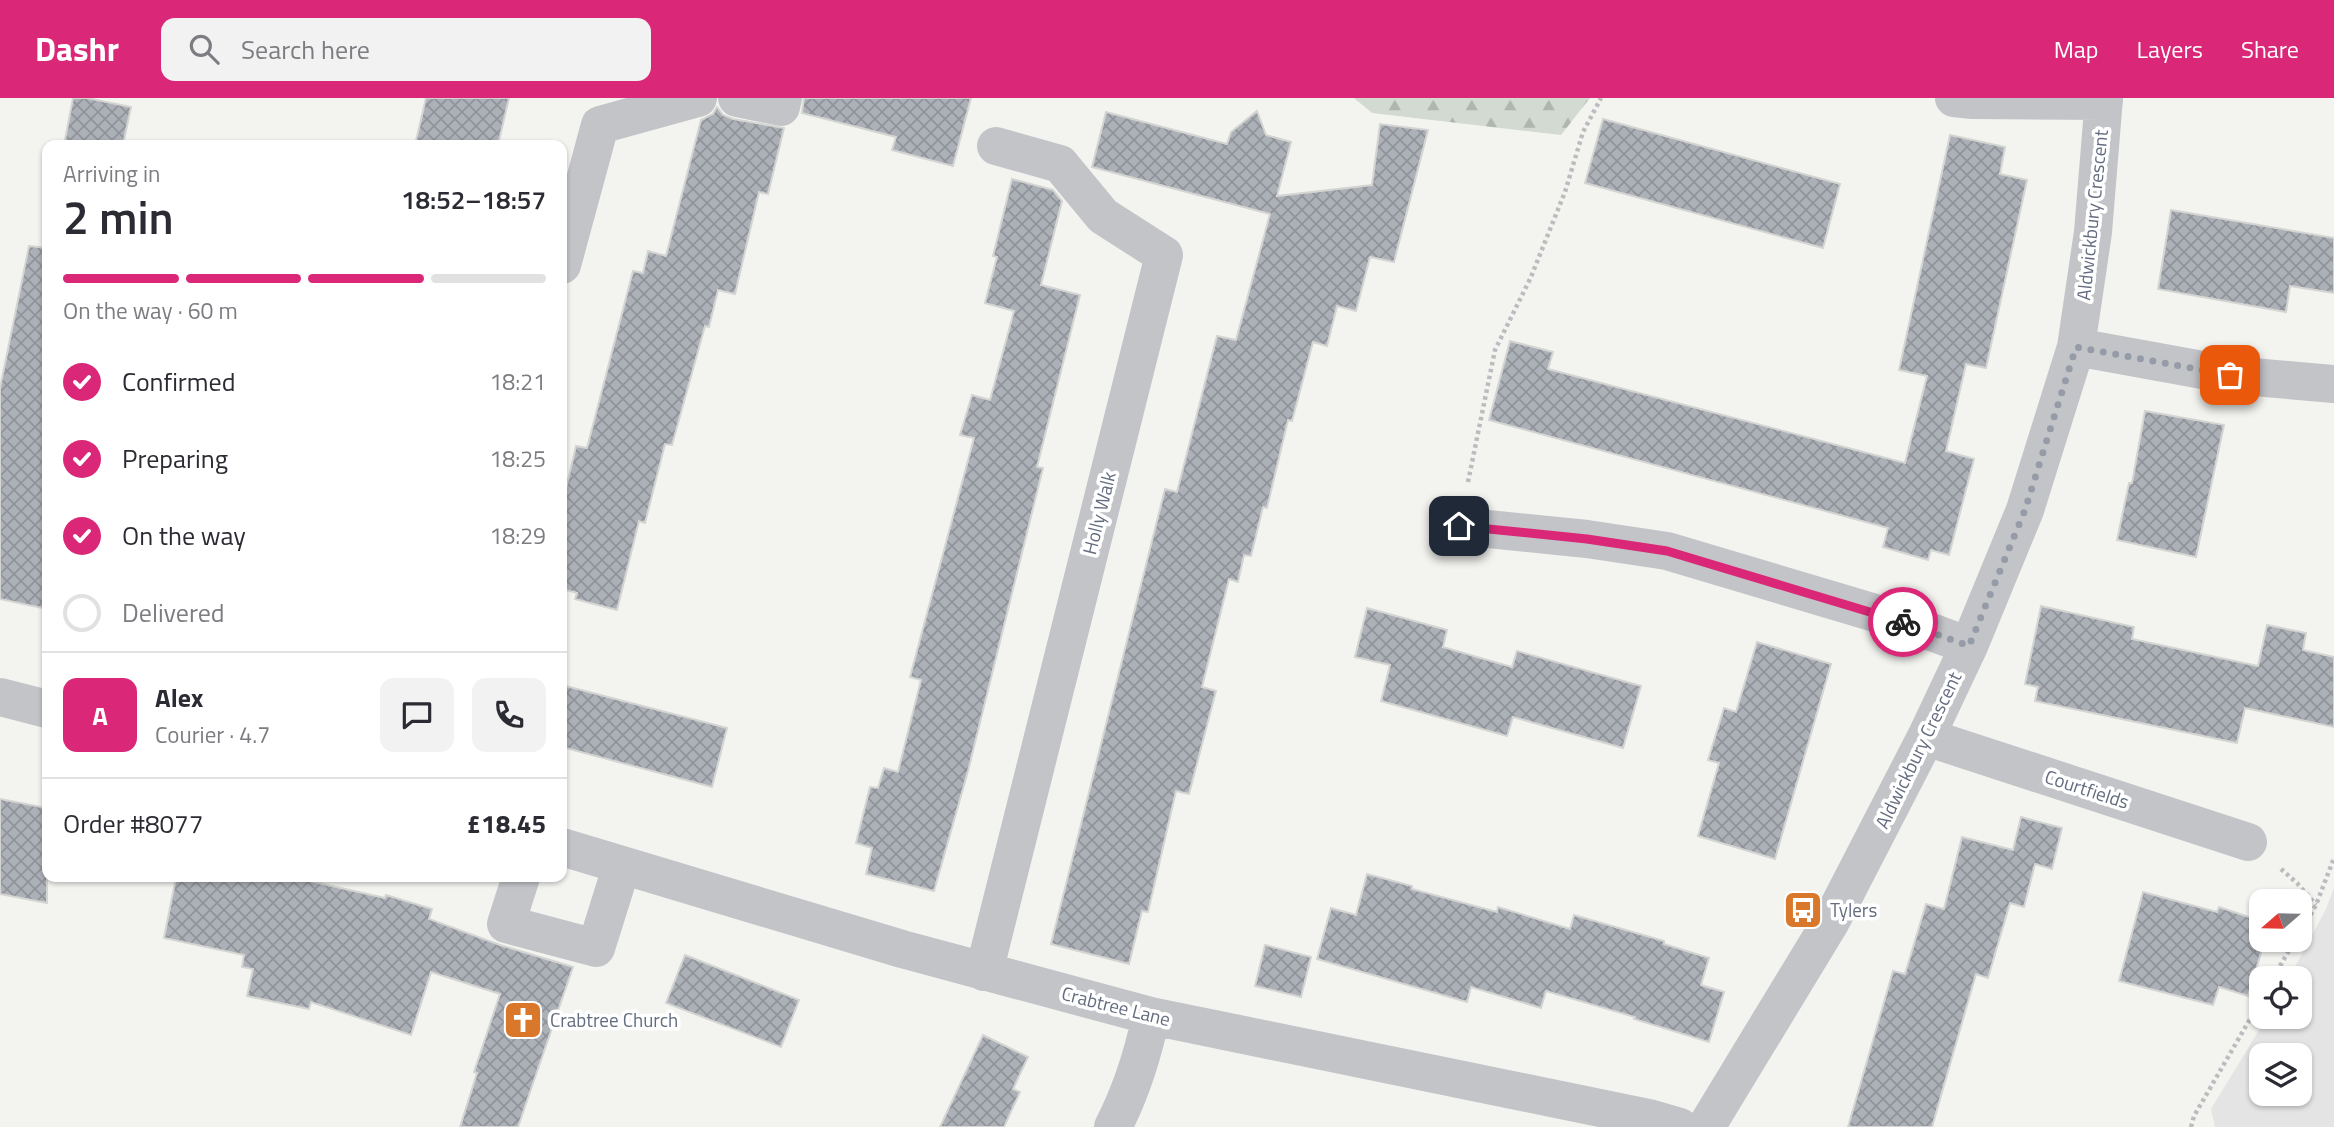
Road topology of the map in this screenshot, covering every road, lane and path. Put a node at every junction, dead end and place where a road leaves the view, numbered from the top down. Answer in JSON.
{"nodes":[{"id":1,"x":698,"y":98,"type":"edge"},
{"id":2,"x":737,"y":98,"type":"edge"},
{"id":3,"x":783,"y":98,"type":"edge"},
{"id":4,"x":1601,"y":98,"type":"edge"},
{"id":5,"x":1954,"y":98,"type":"edge"},
{"id":6,"x":2104,"y":99,"type":"edge"},
{"id":7,"x":996,"y":146,"type":"dead end"},
{"id":8,"x":567,"y":247,"type":"edge"},
{"id":9,"x":2076,"y":347,"type":"junction"},
{"id":10,"x":2334,"y":384,"type":"edge"},
{"id":11,"x":1459,"y":526,"type":"joint"},
{"id":12,"x":1969,"y":646,"type":"junction"},
{"id":13,"x":0,"y":697,"type":"edge"},
{"id":14,"x":42,"y":708,"type":"edge"},
{"id":15,"x":1926,"y":737,"type":"junction"},
{"id":16,"x":2248,"y":842,"type":"dead end"},
{"id":17,"x":567,"y":848,"type":"edge"},
{"id":18,"x":2334,"y":858,"type":"edge"},
{"id":19,"x":622,"y":865,"type":"junction"},
{"id":20,"x":519,"y":882,"type":"edge"},
{"id":21,"x":2312,"y":911,"type":"edge"},
{"id":22,"x":984,"y":972,"type":"junction"},
{"id":23,"x":1151,"y":1016,"type":"junction"},
{"id":24,"x":2249,"y":1021,"type":"edge"},
{"id":25,"x":1113,"y":1127,"type":"edge"},
{"id":26,"x":1680,"y":1127,"type":"edge"},
{"id":27,"x":1706,"y":1127,"type":"edge"},
{"id":28,"x":2191,"y":1127,"type":"edge"}],
"edges":[{"from":1,"to":8,"type":"street"},
{"from":2,"to":3,"type":"street"},
{"from":4,"to":11,"type":"path"},
{"from":5,"to":6,"type":"street"},
{"from":6,"to":9,"type":"street","name":"Aldwickbury Crescent"},
{"from":7,"to":22,"type":"street","name":"Holly Walk"},
{"from":9,"to":10,"type":"street"},
{"from":9,"to":12,"type":"street","name":"Aldwickbury Crescent"},
{"from":11,"to":12,"type":"street"},
{"from":12,"to":15,"type":"street","name":"Aldwickbury Crescent"},
{"from":13,"to":14,"type":"street"},
{"from":15,"to":16,"type":"street","name":"Courtfields"},
{"from":15,"to":27,"type":"street","name":"Aldwickbury Crescent"},
{"from":17,"to":19,"type":"street","name":"Crabtree Lane"},
{"from":18,"to":21,"type":"path"},
{"from":19,"to":20,"type":"street"},
{"from":19,"to":22,"type":"street","name":"Crabtree Lane"},
{"from":22,"to":23,"type":"street","name":"Crabtree Lane"},
{"from":23,"to":25,"type":"street"},
{"from":23,"to":26,"type":"street","name":"Crabtree Lane"},
{"from":24,"to":28,"type":"path"}]}
